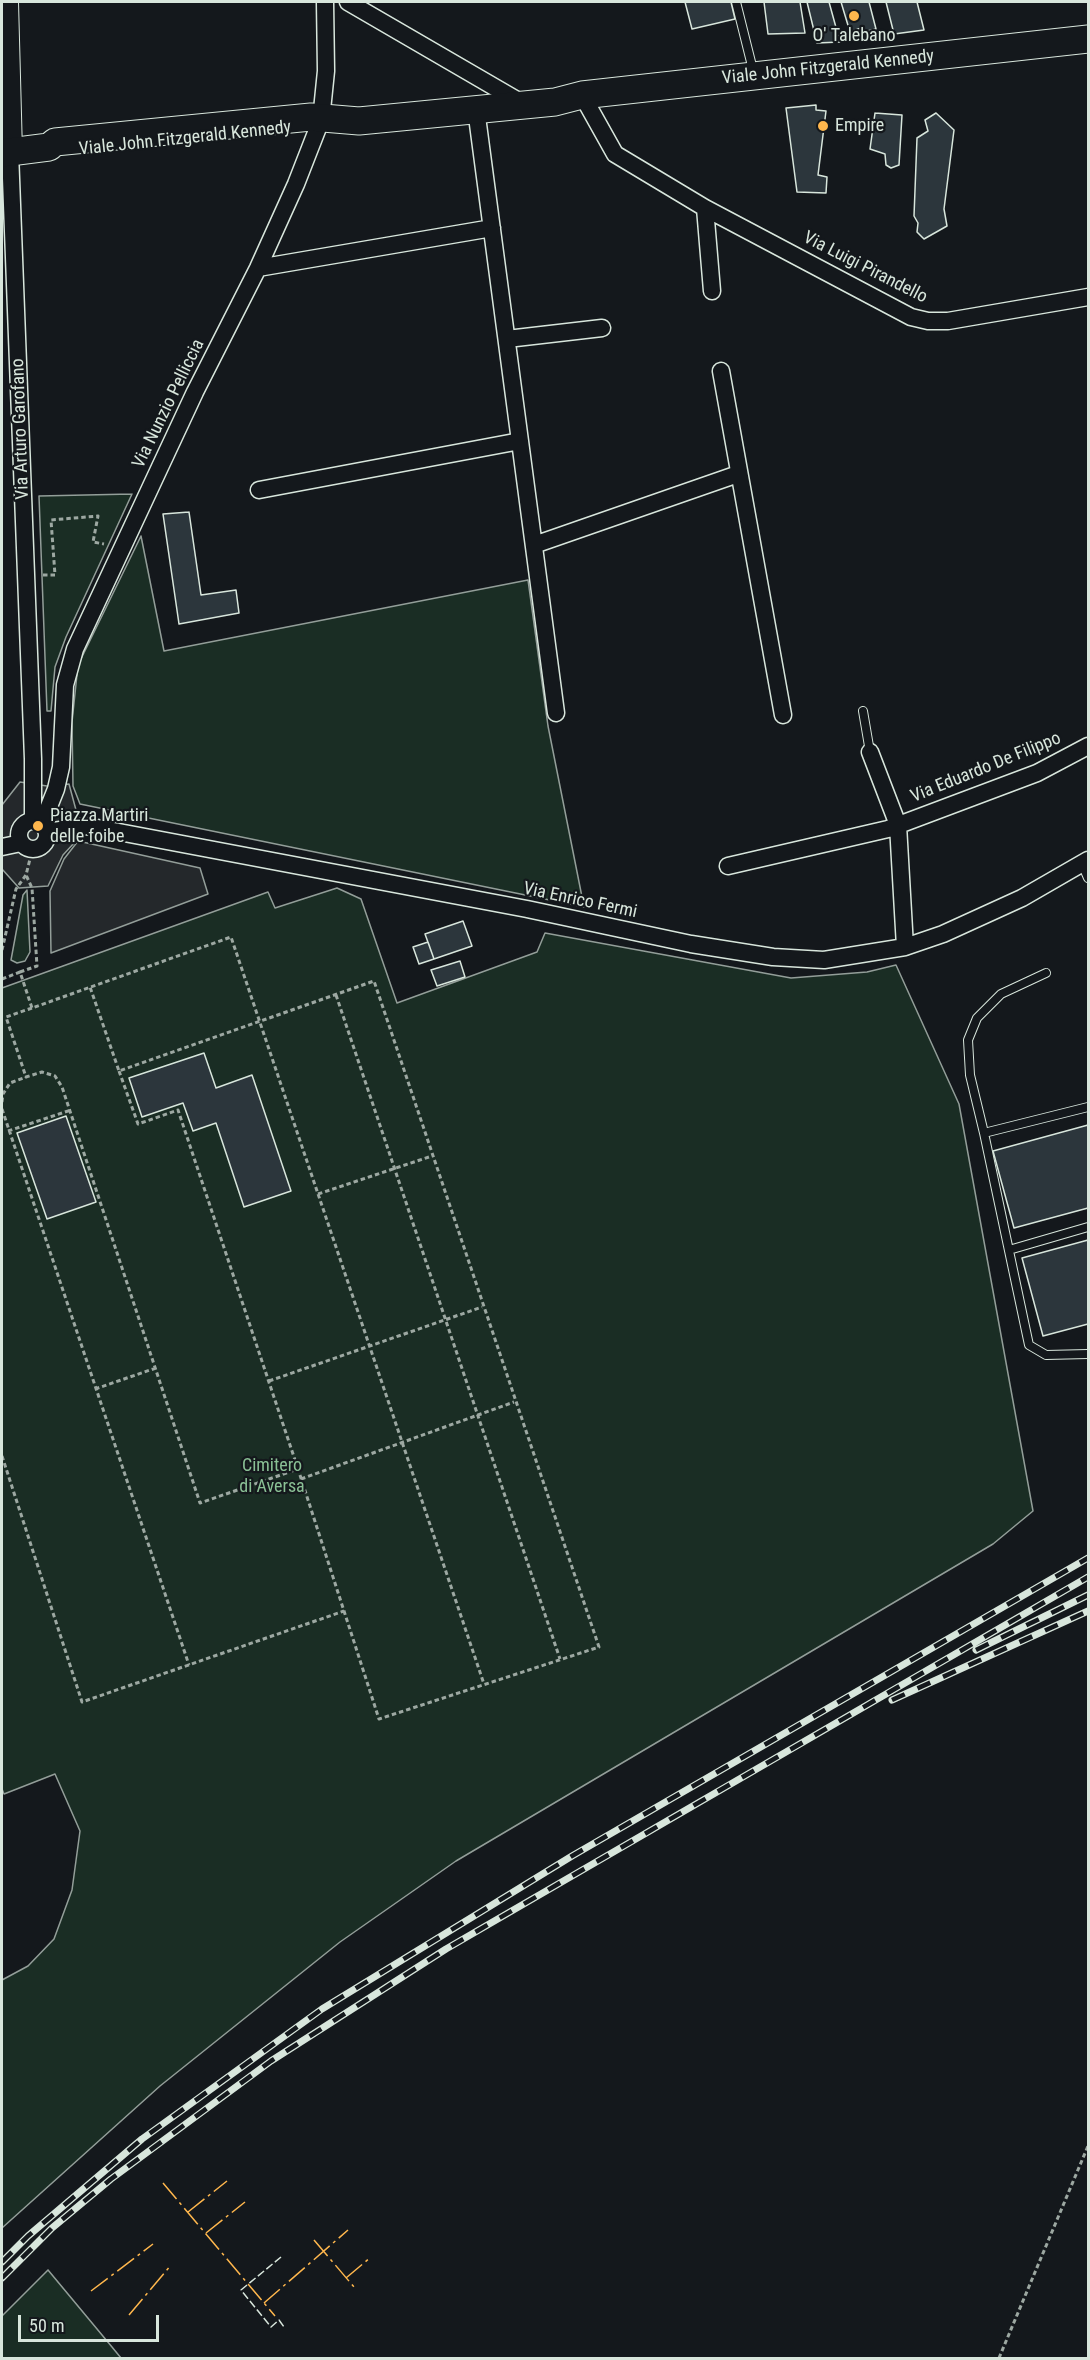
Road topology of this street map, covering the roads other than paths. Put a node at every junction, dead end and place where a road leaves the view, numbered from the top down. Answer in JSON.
{"nodes":[{"id":1,"x":6,"y":2,"type":"edge"},
{"id":2,"x":326,"y":2,"type":"edge"},
{"id":3,"x":348,"y":2,"type":"edge"},
{"id":4,"x":736,"y":2,"type":"edge"},
{"id":5,"x":1089,"y":39,"type":"edge"},
{"id":6,"x":755,"y":77,"type":"junction"},
{"id":7,"x":575,"y":96,"type":"junction"},
{"id":8,"x":515,"y":99,"type":"junction"},
{"id":9,"x":476,"y":109,"type":"junction"},
{"id":10,"x":350,"y":118,"type":"junction"},
{"id":11,"x":321,"y":120,"type":"junction"},
{"id":12,"x":6,"y":152,"type":"edge"},
{"id":13,"x":705,"y":208,"type":"junction"},
{"id":14,"x":492,"y":228,"type":"junction"},
{"id":15,"x":258,"y":268,"type":"junction"},
{"id":16,"x":712,"y":291,"type":"dead end"},
{"id":17,"x":1089,"y":297,"type":"edge"},
{"id":18,"x":602,"y":328,"type":"dead end"},
{"id":19,"x":507,"y":339,"type":"junction"},
{"id":20,"x":721,"y":371,"type":"dead end"},
{"id":21,"x":520,"y":441,"type":"junction"},
{"id":22,"x":738,"y":474,"type":"junction"},
{"id":23,"x":259,"y":490,"type":"dead end"},
{"id":24,"x":534,"y":544,"type":"junction"},
{"id":25,"x":863,"y":711,"type":"dead end"},
{"id":26,"x":556,"y":713,"type":"dead end"},
{"id":27,"x":783,"y":715,"type":"dead end"},
{"id":28,"x":1089,"y":746,"type":"edge"},
{"id":29,"x":870,"y":752,"type":"joint"},
{"id":30,"x":40,"y":825,"type":"junction"},
{"id":31,"x":898,"y":825,"type":"junction"},
{"id":32,"x":27,"y":846,"type":"junction"},
{"id":33,"x":2,"y":847,"type":"edge"},
{"id":34,"x":728,"y":866,"type":"dead end"},
{"id":35,"x":1086,"y":867,"type":"edge"},
{"id":36,"x":905,"y":947,"type":"junction"},
{"id":37,"x":1046,"y":973,"type":"dead end"},
{"id":38,"x":1089,"y":1107,"type":"edge"},
{"id":39,"x":984,"y":1133,"type":"junction"},
{"id":40,"x":1089,"y":1227,"type":"edge"},
{"id":41,"x":1010,"y":1250,"type":"junction"},
{"id":42,"x":1089,"y":1354,"type":"edge"}],
"edges":[{"from":1,"to":12,"type":"street","name":"Via Arturo Garofano"},
{"from":2,"to":11,"type":"street","name":"Via Nunzio Pelliccia"},
{"from":3,"to":8,"type":"street"},
{"from":4,"to":6,"type":"lane"},
{"from":5,"to":6,"type":"main road","name":"Viale John Fitzgerald Kennedy"},
{"from":6,"to":7,"type":"main road","name":"Viale John Fitzgerald Kennedy"},
{"from":7,"to":8,"type":"main road","name":"Viale John Fitzgerald Kennedy"},
{"from":7,"to":9,"type":"main road","name":"Viale John Fitzgerald Kennedy"},
{"from":7,"to":13,"type":"street","name":"Via Luigi Pirandello"},
{"from":8,"to":10,"type":"main road","name":"Viale John Fitzgerald Kennedy"},
{"from":9,"to":10,"type":"main road","name":"Viale John Fitzgerald Kennedy"},
{"from":9,"to":14,"type":"street"},
{"from":10,"to":11,"type":"main road","name":"Viale John Fitzgerald Kennedy"},
{"from":11,"to":12,"type":"main road","name":"Viale John Fitzgerald Kennedy"},
{"from":11,"to":15,"type":"street","name":"Via Nunzio Pelliccia"},
{"from":12,"to":30,"type":"street","name":"Via Arturo Garofano"},
{"from":13,"to":16,"type":"street"},
{"from":13,"to":17,"type":"street","name":"Via Luigi Pirandello"},
{"from":14,"to":15,"type":"street"},
{"from":14,"to":19,"type":"street"},
{"from":15,"to":30,"type":"street","name":"Via Nunzio Pelliccia"},
{"from":18,"to":19,"type":"street"},
{"from":19,"to":21,"type":"street"},
{"from":20,"to":22,"type":"street"},
{"from":21,"to":23,"type":"street"},
{"from":21,"to":24,"type":"street"},
{"from":22,"to":24,"type":"street"},
{"from":22,"to":27,"type":"street"},
{"from":24,"to":26,"type":"street"},
{"from":25,"to":29,"type":"lane"},
{"from":28,"to":31,"type":"street","name":"Via Eduardo De Filippo"},
{"from":29,"to":31,"type":"street","name":"Via Eduardo De Filippo"},
{"from":30,"to":32,"type":"street"},
{"from":30,"to":32,"type":"street"},
{"from":30,"to":36,"type":"street","name":"Via Enrico Fermi"},
{"from":31,"to":34,"type":"street","name":"Via Eduardo De Filippo"},
{"from":31,"to":36,"type":"street","name":"Via Eduardo De Filippo"},
{"from":32,"to":33,"type":"street"},
{"from":35,"to":36,"type":"street","name":"Via Enrico Fermi"},
{"from":37,"to":39,"type":"lane"},
{"from":38,"to":39,"type":"lane"},
{"from":39,"to":41,"type":"lane"},
{"from":40,"to":41,"type":"lane"},
{"from":41,"to":42,"type":"lane"}]}
